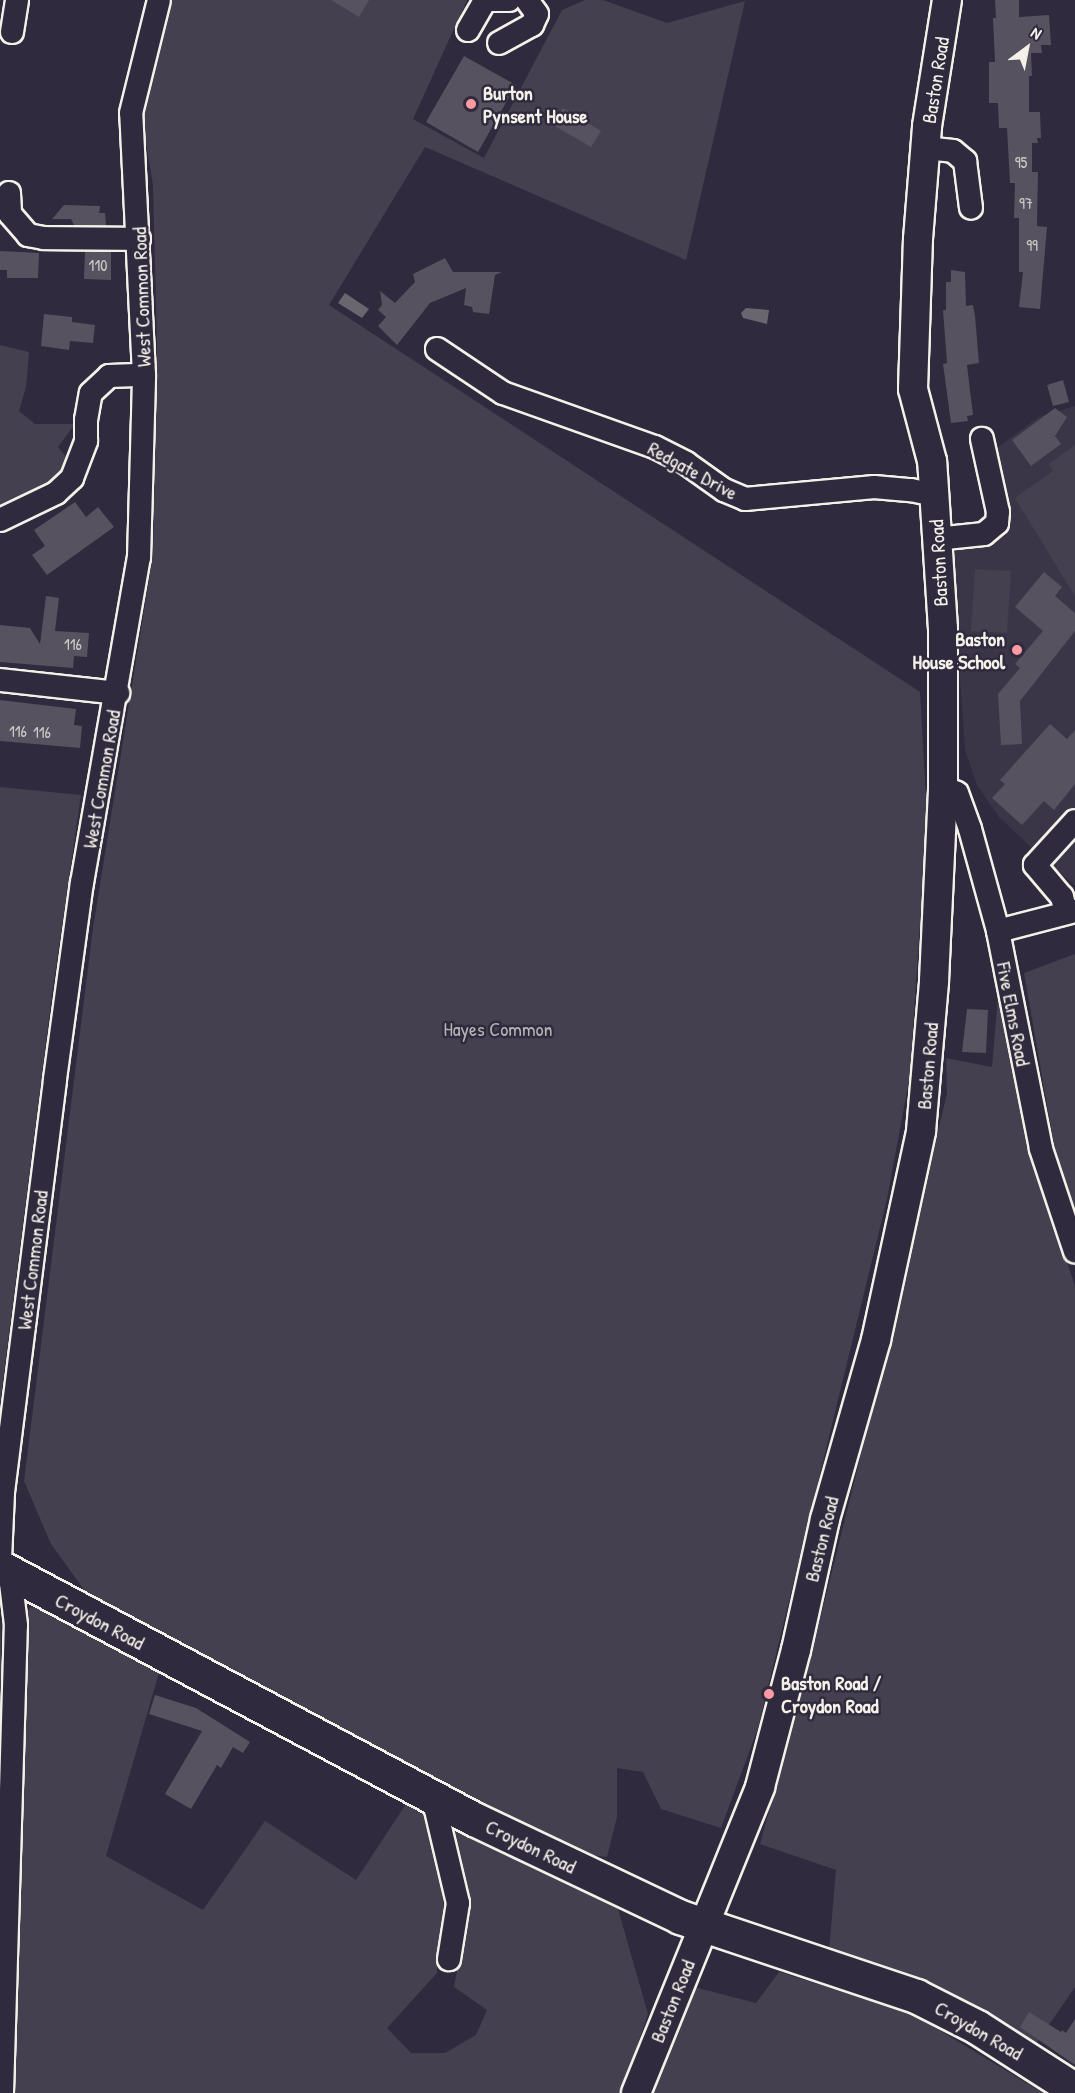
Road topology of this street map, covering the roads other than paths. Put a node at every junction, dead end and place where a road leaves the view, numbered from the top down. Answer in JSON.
{"nodes":[{"id":1,"x":17,"y":0,"type":"edge"},
{"id":2,"x":159,"y":0,"type":"edge"},
{"id":3,"x":486,"y":0,"type":"edge"},
{"id":4,"x":509,"y":0,"type":"edge"},
{"id":5,"x":527,"y":0,"type":"edge"},
{"id":6,"x":947,"y":0,"type":"edge"},
{"id":7,"x":468,"y":30,"type":"dead end"},
{"id":8,"x":12,"y":32,"type":"dead end"},
{"id":9,"x":499,"y":43,"type":"dead end"},
{"id":10,"x":925,"y":148,"type":"junction"},
{"id":11,"x":9,"y":193,"type":"dead end"},
{"id":12,"x":971,"y":208,"type":"dead end"},
{"id":13,"x":139,"y":239,"type":"junction"},
{"id":14,"x":436,"y":349,"type":"dead end"},
{"id":15,"x":144,"y":375,"type":"junction"},
{"id":16,"x":982,"y":439,"type":"dead end"},
{"id":17,"x":935,"y":495,"type":"junction"},
{"id":18,"x":0,"y":520,"type":"edge"},
{"id":19,"x":936,"y":539,"type":"junction"},
{"id":20,"x":0,"y":680,"type":"edge"},
{"id":21,"x":118,"y":693,"type":"junction"},
{"id":22,"x":943,"y":787,"type":"junction"},
{"id":23,"x":1075,"y":821,"type":"edge"},
{"id":24,"x":1071,"y":911,"type":"edge"},
{"id":25,"x":998,"y":931,"type":"junction"},
{"id":26,"x":1075,"y":1251,"type":"edge"},
{"id":27,"x":4,"y":1567,"type":"edge"},
{"id":28,"x":438,"y":1801,"type":"junction"},
{"id":29,"x":703,"y":1926,"type":"junction"},
{"id":30,"x":449,"y":1959,"type":"dead end"},
{"id":31,"x":1075,"y":2090,"type":"edge"},
{"id":32,"x":2,"y":2093,"type":"edge"},
{"id":33,"x":636,"y":2093,"type":"edge"}],
"edges":[{"from":1,"to":8,"type":"street"},
{"from":2,"to":13,"type":"street","name":"West Common Road"},
{"from":3,"to":4,"type":"street"},
{"from":3,"to":7,"type":"street"},
{"from":5,"to":9,"type":"street"},
{"from":6,"to":10,"type":"main road","name":"Baston Road"},
{"from":10,"to":12,"type":"street"},
{"from":10,"to":17,"type":"main road","name":"Baston Road"},
{"from":11,"to":13,"type":"street"},
{"from":13,"to":15,"type":"street","name":"West Common Road"},
{"from":14,"to":17,"type":"street","name":"Redgate Drive"},
{"from":15,"to":18,"type":"street"},
{"from":15,"to":21,"type":"street","name":"West Common Road"},
{"from":16,"to":19,"type":"street"},
{"from":17,"to":19,"type":"main road","name":"Baston Road"},
{"from":19,"to":22,"type":"main road","name":"Baston Road"},
{"from":20,"to":21,"type":"street"},
{"from":21,"to":27,"type":"street","name":"West Common Road"},
{"from":22,"to":25,"type":"street","name":"Five Elms Road"},
{"from":22,"to":29,"type":"main road","name":"Baston Road"},
{"from":23,"to":24,"type":"street"},
{"from":24,"to":25,"type":"street"},
{"from":25,"to":26,"type":"street","name":"Five Elms Road"},
{"from":27,"to":28,"type":"highway","name":"Croydon Road"},
{"from":27,"to":32,"type":"street","name":"West Common Road"},
{"from":28,"to":29,"type":"highway","name":"Croydon Road"},
{"from":28,"to":30,"type":"street"},
{"from":29,"to":31,"type":"highway","name":"Croydon Road"},
{"from":29,"to":33,"type":"main road","name":"Baston Road"}]}
